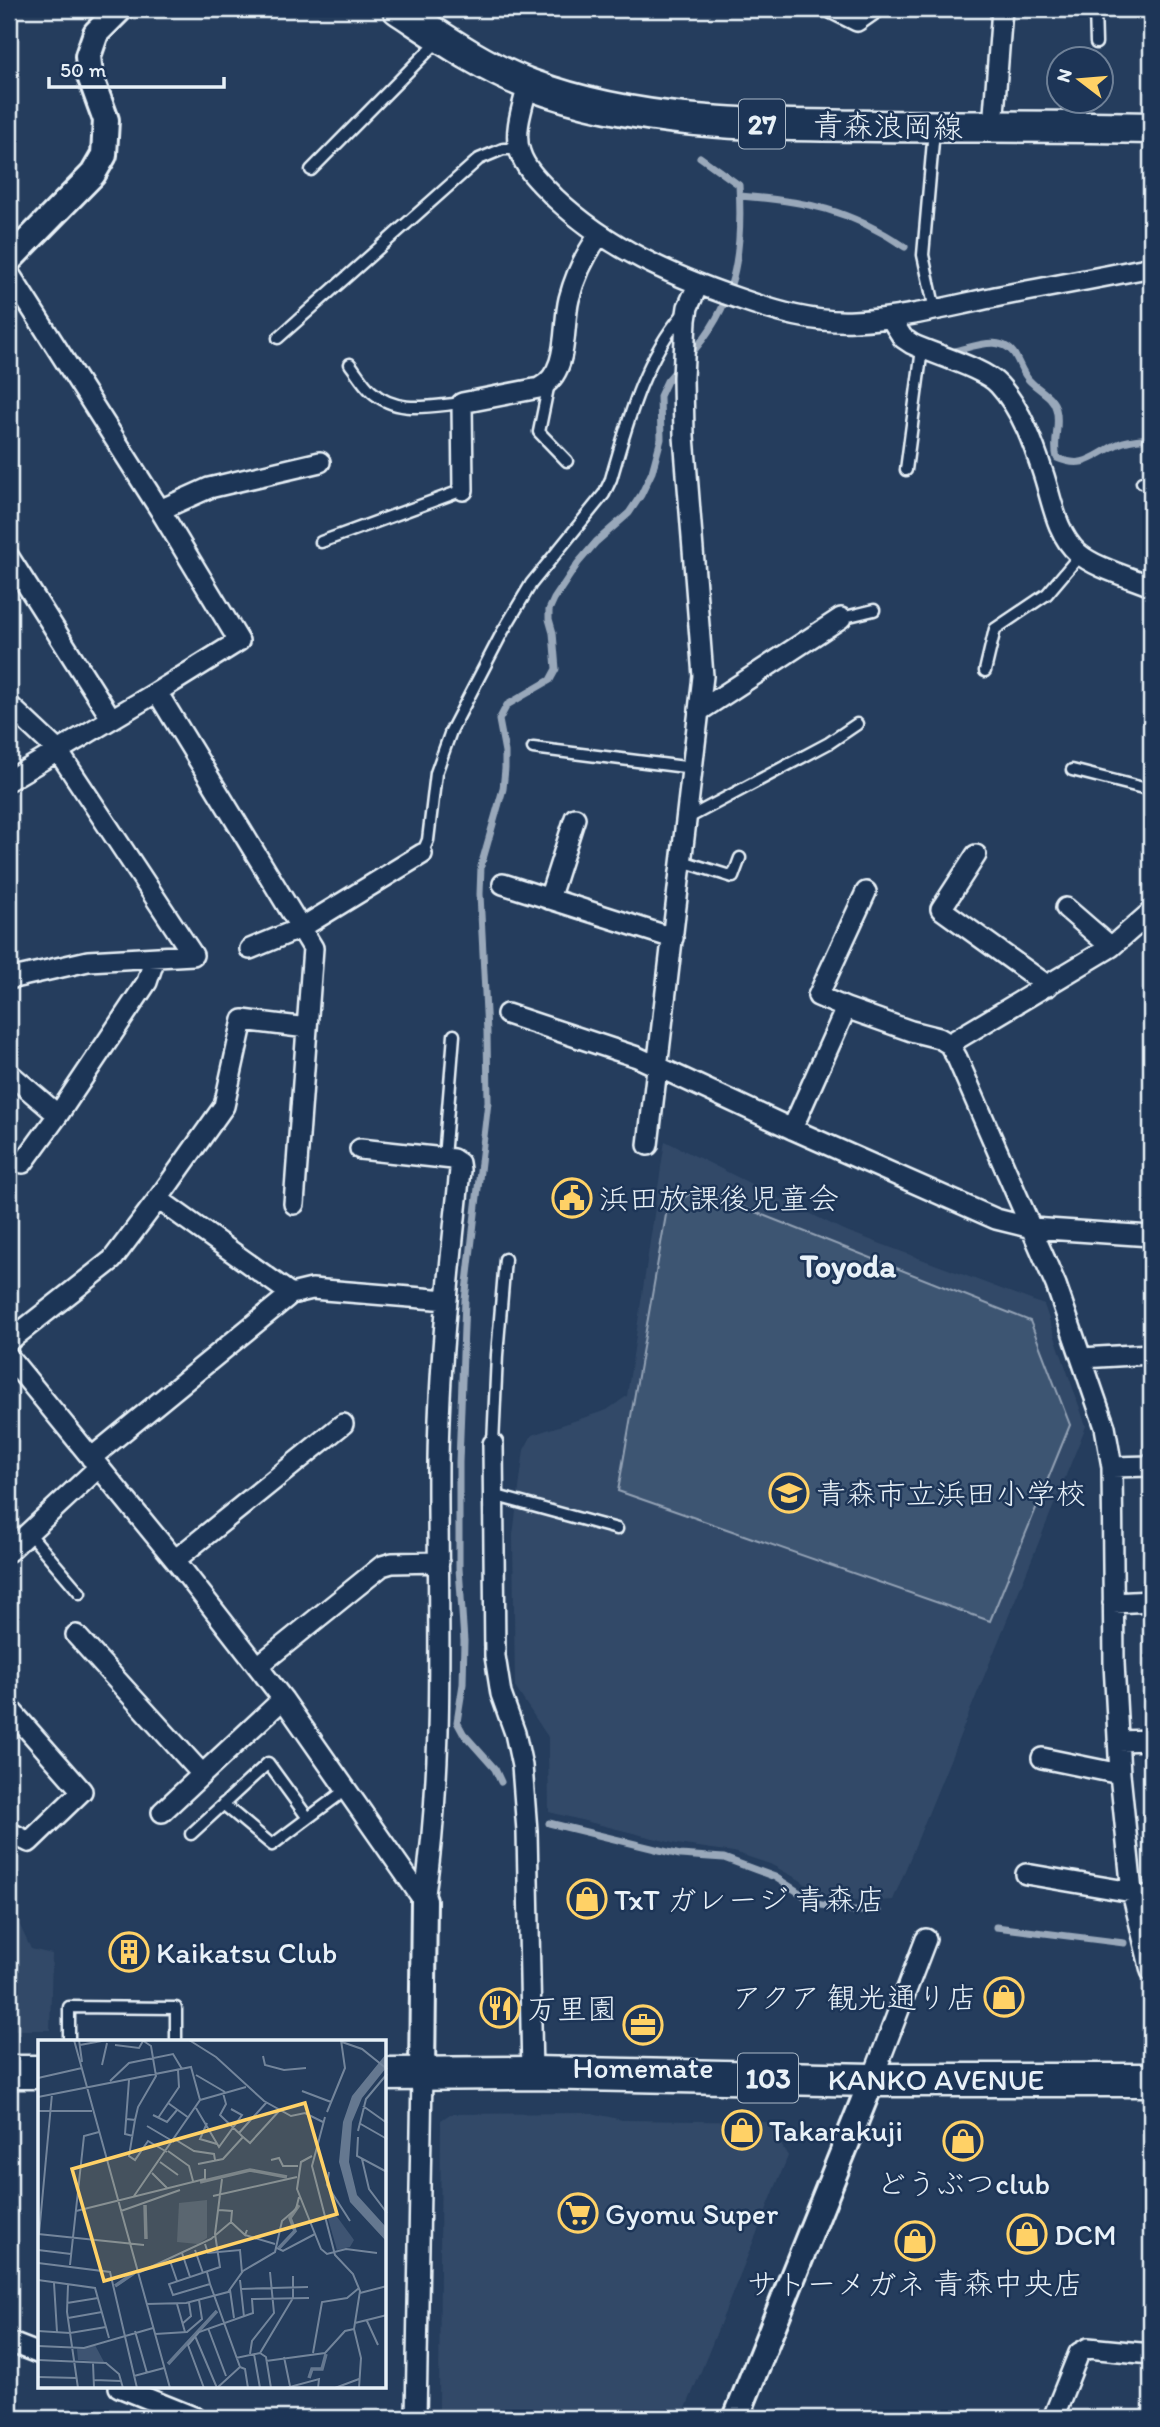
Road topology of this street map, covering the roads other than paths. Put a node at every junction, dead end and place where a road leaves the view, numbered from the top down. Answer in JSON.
{"nodes":[{"id":1,"x":120,"y":9,"type":"edge"},
{"id":2,"x":398,"y":9,"type":"edge"},
{"id":3,"x":833,"y":9,"type":"edge"},
{"id":4,"x":874,"y":9,"type":"edge"},
{"id":5,"x":1002,"y":9,"type":"edge"},
{"id":6,"x":1095,"y":9,"type":"edge"},
{"id":7,"x":442,"y":38,"type":"junction"},
{"id":8,"x":1096,"y":43,"type":"dead end"},
{"id":9,"x":528,"y":85,"type":"junction"},
{"id":10,"x":934,"y":127,"type":"junction"},
{"id":11,"x":993,"y":127,"type":"junction"},
{"id":12,"x":1151,"y":128,"type":"edge"},
{"id":13,"x":519,"y":149,"type":"junction"},
{"id":14,"x":311,"y":170,"type":"dead end"},
{"id":15,"x":600,"y":234,"type":"junction"},
{"id":16,"x":9,"y":260,"type":"edge"},
{"id":17,"x":1151,"y":267,"type":"edge"},
{"id":18,"x":9,"y":273,"type":"edge"},
{"id":19,"x":707,"y":288,"type":"junction"},
{"id":20,"x":935,"y":310,"type":"junction"},
{"id":21,"x":687,"y":314,"type":"junction"},
{"id":22,"x":891,"y":319,"type":"junction"},
{"id":23,"x":278,"y":338,"type":"dead end"},
{"id":24,"x":922,"y":349,"type":"junction"},
{"id":25,"x":350,"y":364,"type":"dead end"},
{"id":26,"x":549,"y":383,"type":"junction"},
{"id":27,"x":462,"y":403,"type":"junction"},
{"id":28,"x":567,"y":461,"type":"dead end"},
{"id":29,"x":320,"y":462,"type":"dead end"},
{"id":30,"x":906,"y":470,"type":"dead end"},
{"id":31,"x":463,"y":490,"type":"joint"},
{"id":32,"x":160,"y":510,"type":"junction"},
{"id":33,"x":321,"y":542,"type":"dead end"},
{"id":34,"x":1080,"y":555,"type":"junction"},
{"id":35,"x":9,"y":557,"type":"edge"},
{"id":36,"x":1151,"y":586,"type":"edge"},
{"id":37,"x":874,"y":610,"type":"dead end"},
{"id":38,"x":841,"y":618,"type":"joint"},
{"id":39,"x":985,"y":671,"type":"dead end"},
{"id":40,"x":157,"y":692,"type":"junction"},
{"id":41,"x":9,"y":705,"type":"edge"},
{"id":42,"x":701,"y":710,"type":"junction"},
{"id":43,"x":111,"y":718,"type":"junction"},
{"id":44,"x":857,"y":724,"type":"dead end"},
{"id":45,"x":533,"y":748,"type":"dead end"},
{"id":46,"x":58,"y":751,"type":"junction"},
{"id":47,"x":694,"y":768,"type":"junction"},
{"id":48,"x":1072,"y":770,"type":"dead end"},
{"id":49,"x":9,"y":780,"type":"edge"},
{"id":50,"x":1151,"y":790,"type":"edge"},
{"id":51,"x":575,"y":818,"type":"dead end"},
{"id":52,"x":688,"y":818,"type":"junction"},
{"id":53,"x":422,"y":854,"type":"joint"},
{"id":54,"x":976,"y":855,"type":"dead end"},
{"id":55,"x":740,"y":858,"type":"dead end"},
{"id":56,"x":682,"y":861,"type":"junction"},
{"id":57,"x":503,"y":884,"type":"dead end"},
{"id":58,"x":866,"y":892,"type":"dead end"},
{"id":59,"x":550,"y":899,"type":"junction"},
{"id":60,"x":1066,"y":908,"type":"dead end"},
{"id":61,"x":1151,"y":912,"type":"edge"},
{"id":62,"x":301,"y":928,"type":"junction"},
{"id":63,"x":673,"y":938,"type":"junction"},
{"id":64,"x":1111,"y":947,"type":"junction"},
{"id":65,"x":250,"y":949,"type":"dead end"},
{"id":66,"x":155,"y":958,"type":"junction"},
{"id":67,"x":9,"y":979,"type":"edge"},
{"id":68,"x":1048,"y":986,"type":"junction"},
{"id":69,"x":846,"y":1008,"type":"junction"},
{"id":70,"x":507,"y":1014,"type":"dead end"},
{"id":71,"x":306,"y":1028,"type":"junction"},
{"id":72,"x":454,"y":1035,"type":"dead end"},
{"id":73,"x":949,"y":1044,"type":"junction"},
{"id":74,"x":657,"y":1068,"type":"junction"},
{"id":75,"x":9,"y":1073,"type":"edge"},
{"id":76,"x":58,"y":1115,"type":"junction"},
{"id":77,"x":792,"y":1129,"type":"junction"},
{"id":78,"x":648,"y":1145,"type":"dead end"},
{"id":79,"x":360,"y":1149,"type":"dead end"},
{"id":80,"x":444,"y":1158,"type":"junction"},
{"id":81,"x":23,"y":1163,"type":"dead end"},
{"id":82,"x":158,"y":1199,"type":"junction"},
{"id":83,"x":294,"y":1204,"type":"dead end"},
{"id":84,"x":1032,"y":1228,"type":"junction"},
{"id":85,"x":1151,"y":1236,"type":"edge"},
{"id":86,"x":505,"y":1259,"type":"dead end"},
{"id":87,"x":291,"y":1294,"type":"junction"},
{"id":88,"x":447,"y":1300,"type":"junction"},
{"id":89,"x":9,"y":1341,"type":"edge"},
{"id":90,"x":1151,"y":1354,"type":"edge"},
{"id":91,"x":9,"y":1357,"type":"edge"},
{"id":92,"x":1082,"y":1358,"type":"junction"},
{"id":93,"x":16,"y":1380,"type":"edge"},
{"id":94,"x":343,"y":1424,"type":"dead end"},
{"id":95,"x":493,"y":1444,"type":"joint"},
{"id":96,"x":95,"y":1462,"type":"junction"},
{"id":97,"x":1151,"y":1465,"type":"edge"},
{"id":98,"x":1112,"y":1467,"type":"junction"},
{"id":99,"x":493,"y":1494,"type":"junction"},
{"id":100,"x":617,"y":1529,"type":"dead end"},
{"id":101,"x":29,"y":1532,"type":"junction"},
{"id":102,"x":9,"y":1550,"type":"edge"},
{"id":103,"x":175,"y":1560,"type":"junction"},
{"id":104,"x":439,"y":1562,"type":"junction"},
{"id":105,"x":80,"y":1593,"type":"dead end"},
{"id":106,"x":1151,"y":1601,"type":"edge"},
{"id":107,"x":1113,"y":1603,"type":"junction"},
{"id":108,"x":76,"y":1635,"type":"dead end"},
{"id":109,"x":258,"y":1666,"type":"junction"},
{"id":110,"x":283,"y":1699,"type":"junction"},
{"id":111,"x":9,"y":1708,"type":"edge"},
{"id":112,"x":1151,"y":1740,"type":"edge"},
{"id":113,"x":1119,"y":1741,"type":"junction"},
{"id":114,"x":1042,"y":1758,"type":"dead end"},
{"id":115,"x":202,"y":1774,"type":"junction"},
{"id":116,"x":1120,"y":1774,"type":"junction"},
{"id":117,"x":346,"y":1789,"type":"junction"},
{"id":118,"x":223,"y":1804,"type":"junction"},
{"id":119,"x":162,"y":1812,"type":"dead end"},
{"id":120,"x":309,"y":1818,"type":"junction"},
{"id":121,"x":9,"y":1832,"type":"edge"},
{"id":122,"x":191,"y":1834,"type":"dead end"},
{"id":123,"x":1026,"y":1874,"type":"dead end"},
{"id":124,"x":1142,"y":1892,"type":"edge"},
{"id":125,"x":424,"y":1901,"type":"junction"},
{"id":126,"x":926,"y":1940,"type":"dead end"},
{"id":127,"x":1151,"y":1971,"type":"edge"},
{"id":128,"x":69,"y":2040,"type":"edge"},
{"id":129,"x":176,"y":2040,"type":"edge"},
{"id":130,"x":9,"y":2072,"type":"edge"},
{"id":131,"x":38,"y":2072,"type":"edge"},
{"id":132,"x":532,"y":2073,"type":"junction"},
{"id":133,"x":387,"y":2074,"type":"edge"},
{"id":134,"x":422,"y":2074,"type":"junction"},
{"id":135,"x":872,"y":2080,"type":"junction"},
{"id":136,"x":1151,"y":2080,"type":"edge"},
{"id":137,"x":9,"y":2342,"type":"edge"},
{"id":138,"x":38,"y":2353,"type":"edge"},
{"id":139,"x":1151,"y":2354,"type":"edge"},
{"id":140,"x":121,"y":2388,"type":"edge"},
{"id":141,"x":196,"y":2418,"type":"edge"},
{"id":142,"x":416,"y":2418,"type":"edge"},
{"id":143,"x":736,"y":2418,"type":"edge"},
{"id":144,"x":1053,"y":2418,"type":"edge"}],
"edges":[{"from":1,"to":16,"type":"street"},
{"from":2,"to":7,"type":"main road","name":"青森浪岡線","number":"27"},
{"from":3,"to":4,"type":"street"},
{"from":5,"to":11,"type":"street"},
{"from":6,"to":8,"type":"lane"},
{"from":7,"to":9,"type":"main road","name":"青森浪岡線","number":"27"},
{"from":7,"to":14,"type":"lane"},
{"from":9,"to":10,"type":"main road","name":"青森浪岡線","number":"27"},
{"from":9,"to":13,"type":"street"},
{"from":10,"to":11,"type":"main road","name":"青森浪岡線","number":"27"},
{"from":10,"to":20,"type":"lane"},
{"from":11,"to":12,"type":"main road","name":"青森浪岡線","number":"27"},
{"from":13,"to":15,"type":"street"},
{"from":13,"to":23,"type":"lane"},
{"from":15,"to":19,"type":"street"},
{"from":15,"to":26,"type":"street"},
{"from":17,"to":20,"type":"street"},
{"from":18,"to":32,"type":"street"},
{"from":19,"to":21,"type":"street"},
{"from":19,"to":22,"type":"street"},
{"from":20,"to":22,"type":"street"},
{"from":21,"to":42,"type":"street"},
{"from":21,"to":53,"type":"lane"},
{"from":22,"to":24,"type":"street"},
{"from":24,"to":30,"type":"lane"},
{"from":24,"to":34,"type":"street"},
{"from":25,"to":27,"type":"lane"},
{"from":26,"to":27,"type":"street"},
{"from":26,"to":28,"type":"lane"},
{"from":27,"to":31,"type":"street"},
{"from":29,"to":32,"type":"street"},
{"from":31,"to":33,"type":"lane"},
{"from":32,"to":40,"type":"street"},
{"from":34,"to":36,"type":"street"},
{"from":34,"to":39,"type":"lane"},
{"from":35,"to":43,"type":"street"},
{"from":37,"to":38,"type":"lane"},
{"from":38,"to":42,"type":"street"},
{"from":40,"to":43,"type":"street"},
{"from":40,"to":62,"type":"street"},
{"from":41,"to":46,"type":"street"},
{"from":42,"to":47,"type":"street"},
{"from":43,"to":46,"type":"street"},
{"from":44,"to":52,"type":"lane"},
{"from":45,"to":47,"type":"lane"},
{"from":46,"to":49,"type":"street"},
{"from":46,"to":66,"type":"street"},
{"from":47,"to":52,"type":"street"},
{"from":48,"to":50,"type":"lane"},
{"from":51,"to":59,"type":"street"},
{"from":52,"to":56,"type":"street"},
{"from":53,"to":62,"type":"street"},
{"from":54,"to":68,"type":"street"},
{"from":55,"to":56,"type":"lane"},
{"from":56,"to":63,"type":"street"},
{"from":57,"to":59,"type":"street"},
{"from":58,"to":69,"type":"street"},
{"from":59,"to":63,"type":"street"},
{"from":60,"to":64,"type":"street"},
{"from":61,"to":64,"type":"street"},
{"from":62,"to":65,"type":"street"},
{"from":62,"to":71,"type":"street"},
{"from":63,"to":74,"type":"street"},
{"from":64,"to":68,"type":"street"},
{"from":66,"to":67,"type":"street"},
{"from":66,"to":76,"type":"street"},
{"from":68,"to":73,"type":"street"},
{"from":69,"to":73,"type":"street"},
{"from":69,"to":77,"type":"street"},
{"from":70,"to":74,"type":"street"},
{"from":71,"to":82,"type":"street"},
{"from":71,"to":83,"type":"street"},
{"from":72,"to":80,"type":"lane"},
{"from":73,"to":84,"type":"street"},
{"from":74,"to":77,"type":"street"},
{"from":74,"to":78,"type":"street"},
{"from":75,"to":76,"type":"street"},
{"from":76,"to":81,"type":"street"},
{"from":77,"to":84,"type":"street"},
{"from":79,"to":80,"type":"street"},
{"from":80,"to":88,"type":"street"},
{"from":82,"to":87,"type":"street"},
{"from":82,"to":89,"type":"street"},
{"from":84,"to":85,"type":"street"},
{"from":84,"to":92,"type":"street"},
{"from":86,"to":95,"type":"lane"},
{"from":87,"to":88,"type":"street"},
{"from":87,"to":96,"type":"street"},
{"from":88,"to":104,"type":"street"},
{"from":90,"to":92,"type":"street"},
{"from":91,"to":93,"type":"street"},
{"from":92,"to":98,"type":"street"},
{"from":93,"to":96,"type":"street"},
{"from":94,"to":103,"type":"street"},
{"from":95,"to":99,"type":"street"},
{"from":96,"to":101,"type":"street"},
{"from":96,"to":103,"type":"street"},
{"from":97,"to":98,"type":"street"},
{"from":98,"to":107,"type":"street"},
{"from":99,"to":100,"type":"lane"},
{"from":99,"to":132,"type":"street"},
{"from":101,"to":102,"type":"street"},
{"from":101,"to":105,"type":"lane"},
{"from":103,"to":109,"type":"street"},
{"from":104,"to":109,"type":"street"},
{"from":104,"to":125,"type":"street"},
{"from":106,"to":107,"type":"street"},
{"from":107,"to":113,"type":"street"},
{"from":108,"to":115,"type":"street"},
{"from":109,"to":110,"type":"street"},
{"from":110,"to":115,"type":"street"},
{"from":110,"to":117,"type":"street"},
{"from":111,"to":121,"type":"street"},
{"from":112,"to":113,"type":"street"},
{"from":113,"to":116,"type":"street"},
{"from":114,"to":116,"type":"street"},
{"from":115,"to":119,"type":"street"},
{"from":116,"to":124,"type":"street"},
{"from":117,"to":120,"type":"lane"},
{"from":117,"to":125,"type":"street"},
{"from":118,"to":120,"type":"lane"},
{"from":118,"to":120,"type":"lane"},
{"from":118,"to":122,"type":"lane"},
{"from":123,"to":124,"type":"street"},
{"from":124,"to":127,"type":"street"},
{"from":125,"to":134,"type":"street"},
{"from":126,"to":135,"type":"street"},
{"from":128,"to":129,"type":"lane"},
{"from":130,"to":131,"type":"highway"},
{"from":132,"to":134,"type":"highway","name":"KANKO AVENUE","number":"103"},
{"from":132,"to":135,"type":"highway","name":"KANKO AVENUE","number":"103"},
{"from":133,"to":134,"type":"highway","name":"KANKO AVENUE","number":"103"},
{"from":134,"to":142,"type":"street"},
{"from":135,"to":136,"type":"highway","name":"KANKO AVENUE","number":"103"},
{"from":135,"to":143,"type":"street"},
{"from":137,"to":138,"type":"street"},
{"from":139,"to":144,"type":"street"},
{"from":140,"to":141,"type":"street"}]}
